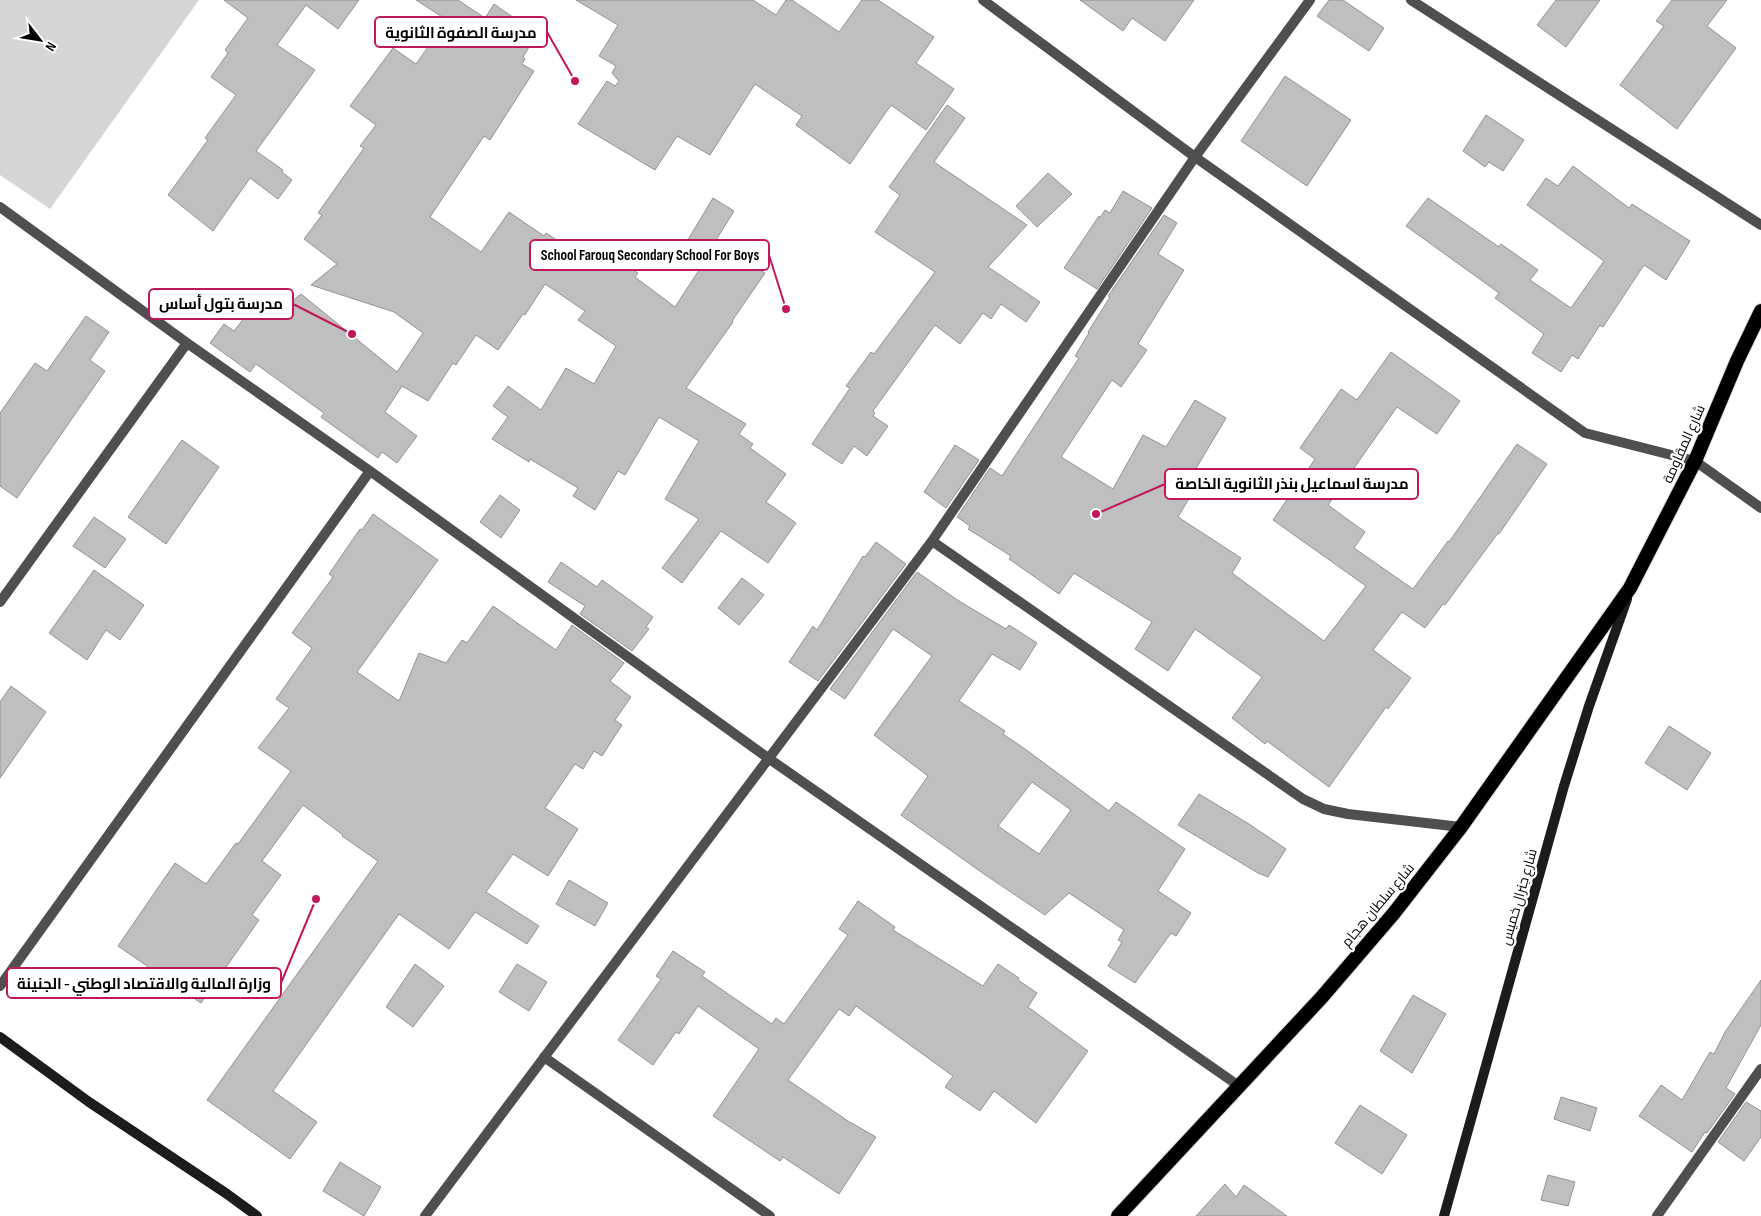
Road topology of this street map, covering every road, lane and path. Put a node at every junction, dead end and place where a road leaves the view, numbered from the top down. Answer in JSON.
{"nodes":[{"id":1,"x":983,"y":0,"type":"edge"},
{"id":2,"x":1310,"y":0,"type":"edge"},
{"id":3,"x":1410,"y":0,"type":"edge"},
{"id":4,"x":1195,"y":156,"type":"junction"},
{"id":5,"x":0,"y":206,"type":"edge"},
{"id":6,"x":1761,"y":225,"type":"edge"},
{"id":7,"x":1761,"y":311,"type":"edge"},
{"id":8,"x":187,"y":343,"type":"junction"},
{"id":9,"x":1696,"y":461,"type":"junction"},
{"id":10,"x":370,"y":470,"type":"junction"},
{"id":11,"x":1761,"y":508,"type":"edge"},
{"id":12,"x":932,"y":541,"type":"junction"},
{"id":13,"x":1630,"y":588,"type":"junction"},
{"id":14,"x":0,"y":602,"type":"edge"},
{"id":15,"x":768,"y":758,"type":"junction"},
{"id":16,"x":1462,"y":827,"type":"junction"},
{"id":17,"x":0,"y":986,"type":"edge"},
{"id":18,"x":0,"y":1037,"type":"edge"},
{"id":19,"x":544,"y":1057,"type":"junction"},
{"id":20,"x":1761,"y":1069,"type":"edge"},
{"id":21,"x":1239,"y":1086,"type":"junction"},
{"id":22,"x":257,"y":1216,"type":"edge"},
{"id":23,"x":425,"y":1216,"type":"edge"},
{"id":24,"x":770,"y":1216,"type":"edge"},
{"id":25,"x":1118,"y":1216,"type":"edge"},
{"id":26,"x":1444,"y":1216,"type":"edge"},
{"id":27,"x":1658,"y":1216,"type":"edge"}],
"edges":[{"from":1,"to":4,"type":"street"},
{"from":2,"to":4,"type":"street"},
{"from":3,"to":6,"type":"street"},
{"from":4,"to":9,"type":"street"},
{"from":4,"to":12,"type":"street"},
{"from":5,"to":8,"type":"street"},
{"from":7,"to":9,"type":"highway","name":"شارع المقاومة"},
{"from":8,"to":10,"type":"street"},
{"from":8,"to":14,"type":"street"},
{"from":9,"to":11,"type":"street"},
{"from":9,"to":13,"type":"highway","name":"شارع المقاومة"},
{"from":10,"to":15,"type":"street"},
{"from":10,"to":17,"type":"street"},
{"from":12,"to":15,"type":"street"},
{"from":12,"to":16,"type":"street"},
{"from":13,"to":16,"type":"highway","name":"شارع سلطان هجام"},
{"from":13,"to":26,"type":"main road","name":"شارع جنرال خميس"},
{"from":15,"to":19,"type":"street"},
{"from":15,"to":21,"type":"street"},
{"from":16,"to":21,"type":"highway","name":"شارع سلطان هجام"},
{"from":18,"to":22,"type":"main road"},
{"from":19,"to":23,"type":"street"},
{"from":19,"to":24,"type":"street"},
{"from":20,"to":27,"type":"street"},
{"from":21,"to":25,"type":"highway","name":"شارع سلطان هجام"}]}
